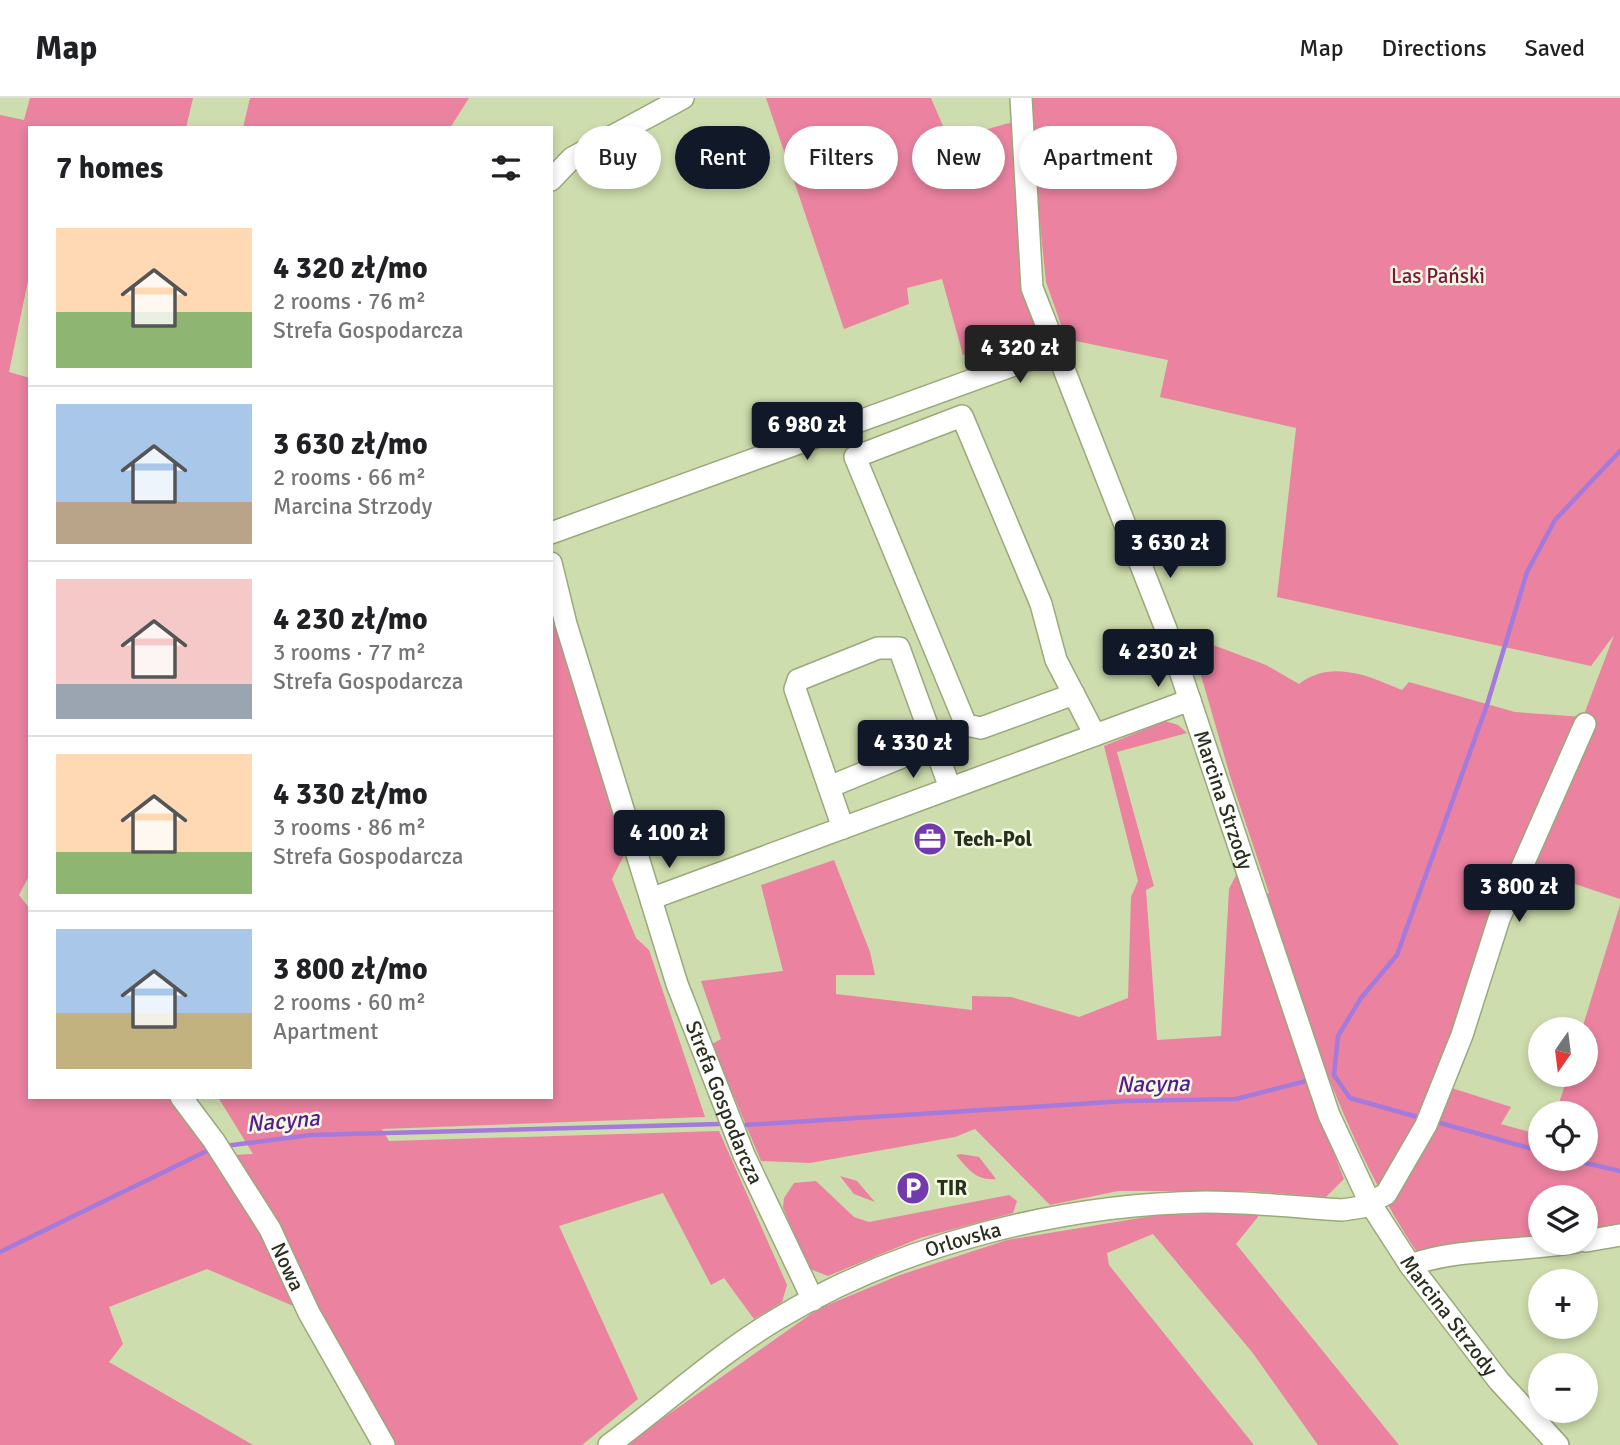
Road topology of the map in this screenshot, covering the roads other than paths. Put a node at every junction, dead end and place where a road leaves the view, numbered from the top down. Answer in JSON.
{"nodes":[{"id":1,"x":683,"y":98,"type":"edge"},
{"id":2,"x":1021,"y":98,"type":"edge"},
{"id":3,"x":553,"y":178,"type":"edge"},
{"id":4,"x":1058,"y":349,"type":"junction"},
{"id":5,"x":553,"y":532,"type":"edge"},
{"id":6,"x":553,"y":571,"type":"edge"},
{"id":7,"x":1074,"y":694,"type":"junction"},
{"id":8,"x":1190,"y":700,"type":"junction"},
{"id":9,"x":1586,"y":724,"type":"dead end"},
{"id":10,"x":1095,"y":735,"type":"junction"},
{"id":11,"x":934,"y":744,"type":"junction"},
{"id":12,"x":829,"y":787,"type":"junction"},
{"id":13,"x":950,"y":788,"type":"junction"},
{"id":14,"x":844,"y":828,"type":"junction"},
{"id":15,"x":653,"y":898,"type":"junction"},
{"id":16,"x":182,"y":1099,"type":"edge"},
{"id":17,"x":1370,"y":1203,"type":"junction"},
{"id":18,"x":1620,"y":1235,"type":"edge"},
{"id":19,"x":1598,"y":1239,"type":"edge"},
{"id":20,"x":1528,"y":1250,"type":"edge"},
{"id":21,"x":1410,"y":1265,"type":"junction"},
{"id":22,"x":813,"y":1300,"type":"junction"},
{"id":23,"x":384,"y":1445,"type":"edge"},
{"id":24,"x":609,"y":1445,"type":"edge"},
{"id":25,"x":1558,"y":1445,"type":"edge"}],
"edges":[{"from":1,"to":3,"type":"street"},
{"from":2,"to":4,"type":"street","name":"Marcina Strzody"},
{"from":4,"to":5,"type":"street"},
{"from":4,"to":8,"type":"street","name":"Marcina Strzody"},
{"from":6,"to":15,"type":"street","name":"Strefa Gospodarcza"},
{"from":7,"to":7,"type":"street"},
{"from":7,"to":10,"type":"street"},
{"from":8,"to":10,"type":"street"},
{"from":8,"to":17,"type":"street","name":"Marcina Strzody"},
{"from":9,"to":17,"type":"street"},
{"from":10,"to":13,"type":"street"},
{"from":11,"to":12,"type":"street"},
{"from":11,"to":12,"type":"street"},
{"from":11,"to":13,"type":"street"},
{"from":12,"to":14,"type":"street"},
{"from":13,"to":14,"type":"street"},
{"from":14,"to":15,"type":"street"},
{"from":15,"to":22,"type":"street","name":"Strefa Gospodarcza"},
{"from":16,"to":23,"type":"street","name":"Nowa"},
{"from":17,"to":21,"type":"street","name":"Marcina Strzody"},
{"from":17,"to":22,"type":"street","name":"Orlovska"},
{"from":18,"to":19,"type":"street"},
{"from":20,"to":21,"type":"street"},
{"from":21,"to":25,"type":"street","name":"Marcina Strzody"},
{"from":22,"to":24,"type":"street","name":"Orlovska"}]}
